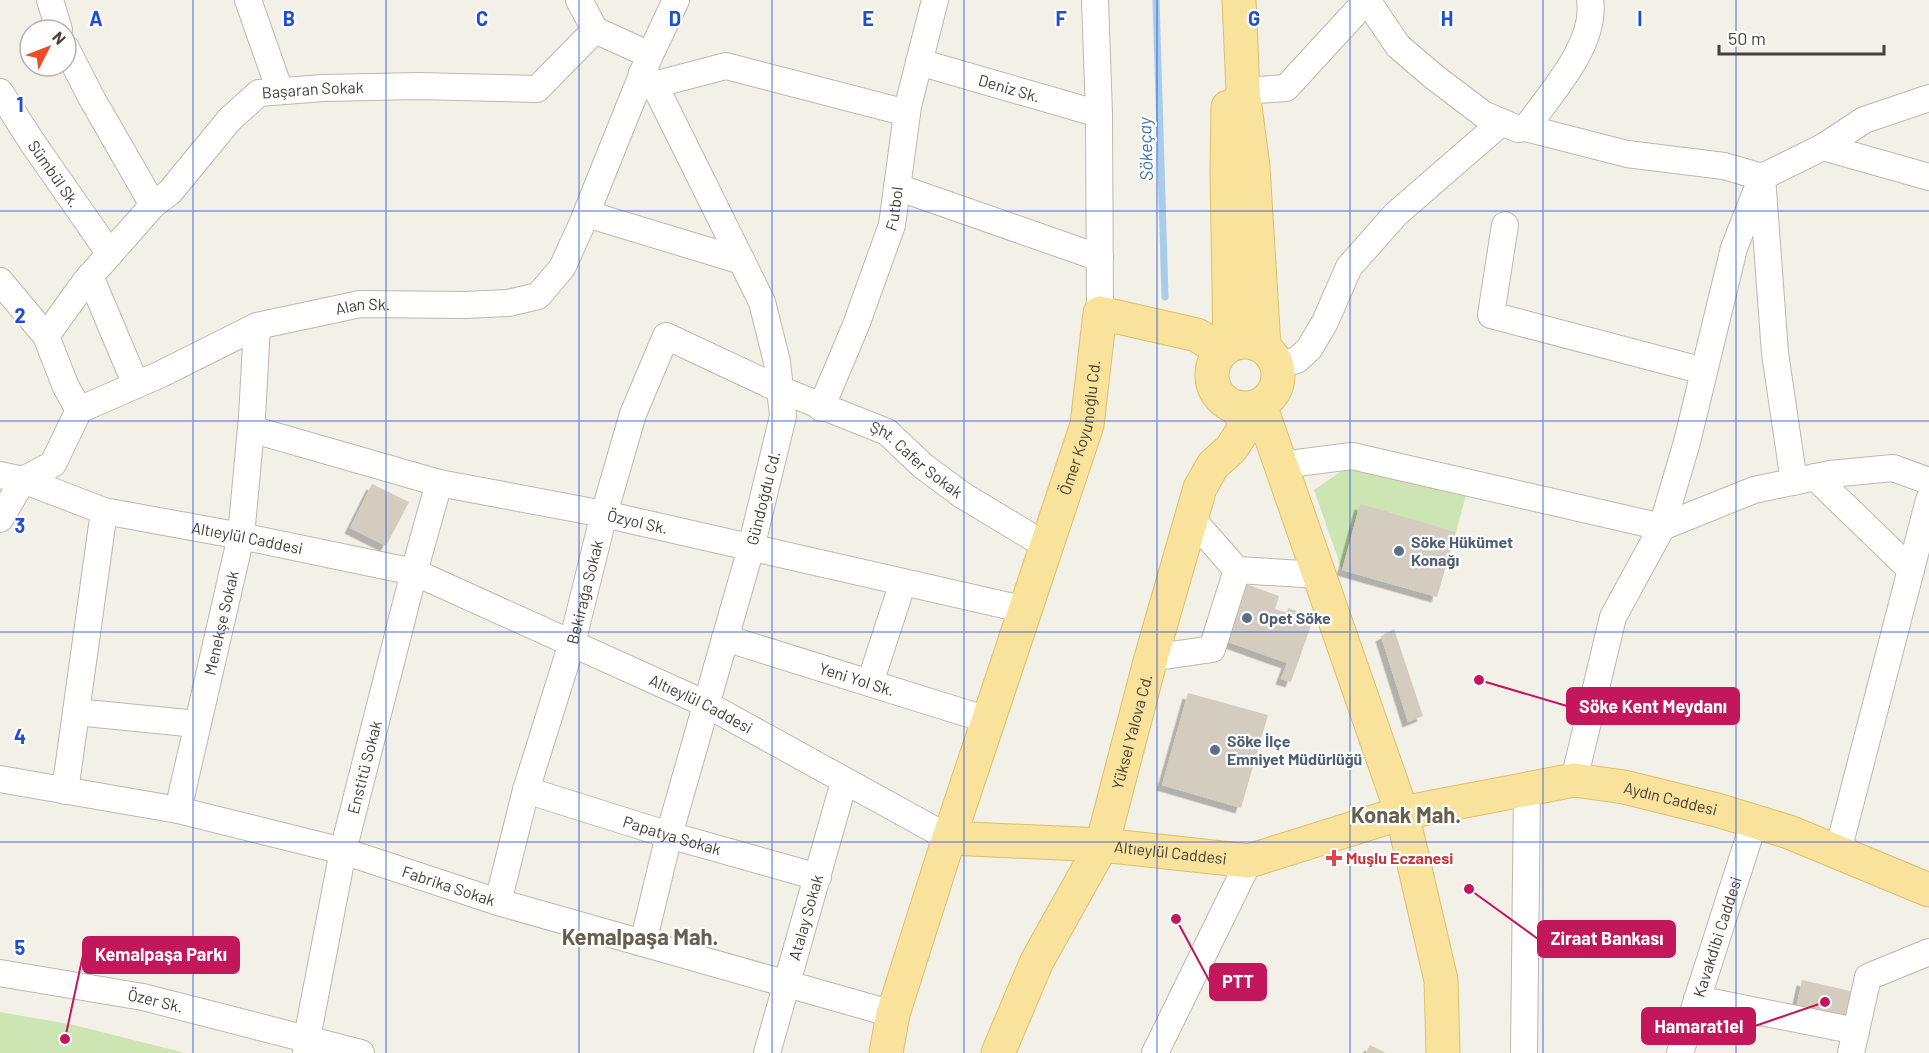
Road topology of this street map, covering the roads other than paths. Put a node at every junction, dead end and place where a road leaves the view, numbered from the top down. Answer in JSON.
{"nodes":[{"id":1,"x":50,"y":0,"type":"edge"},
{"id":2,"x":248,"y":0,"type":"edge"},
{"id":3,"x":579,"y":0,"type":"edge"},
{"id":4,"x":676,"y":0,"type":"edge"},
{"id":5,"x":935,"y":0,"type":"edge"},
{"id":6,"x":1095,"y":0,"type":"edge"},
{"id":7,"x":1224,"y":0,"type":"edge"},
{"id":8,"x":1239,"y":0,"type":"edge"},
{"id":9,"x":1367,"y":0,"type":"edge"},
{"id":10,"x":1590,"y":0,"type":"edge"},
{"id":11,"x":55,"y":18,"type":"edge"},
{"id":12,"x":595,"y":30,"type":"junction"},
{"id":13,"x":919,"y":62,"type":"junction"},
{"id":14,"x":648,"y":71,"type":"junction"},
{"id":15,"x":78,"y":72,"type":"edge"},
{"id":16,"x":0,"y":92,"type":"edge"},
{"id":17,"x":280,"y":92,"type":"junction"},
{"id":18,"x":1236,"y":94,"type":"junction"},
{"id":19,"x":1925,"y":102,"type":"edge"},
{"id":20,"x":907,"y":112,"type":"junction"},
{"id":21,"x":1099,"y":114,"type":"junction"},
{"id":22,"x":1514,"y":125,"type":"junction"},
{"id":23,"x":1823,"y":147,"type":"junction"},
{"id":24,"x":1762,"y":177,"type":"junction"},
{"id":25,"x":1929,"y":177,"type":"edge"},
{"id":26,"x":897,"y":188,"type":"junction"},
{"id":27,"x":153,"y":206,"type":"junction"},
{"id":28,"x":587,"y":214,"type":"junction"},
{"id":29,"x":1505,"y":225,"type":"dead end"},
{"id":30,"x":110,"y":254,"type":"junction"},
{"id":31,"x":1100,"y":258,"type":"junction"},
{"id":32,"x":742,"y":261,"type":"junction"},
{"id":33,"x":90,"y":276,"type":"junction"},
{"id":34,"x":0,"y":281,"type":"edge"},
{"id":35,"x":26,"y":312,"type":"junction"},
{"id":36,"x":1100,"y":313,"type":"junction"},
{"id":37,"x":0,"y":316,"type":"edge"},
{"id":38,"x":257,"y":326,"type":"junction"},
{"id":39,"x":46,"y":336,"type":"junction"},
{"id":40,"x":1226,"y":348,"type":"junction"},
{"id":41,"x":1271,"y":356,"type":"junction"},
{"id":42,"x":1704,"y":371,"type":"junction"},
{"id":43,"x":136,"y":385,"type":"junction"},
{"id":44,"x":779,"y":389,"type":"junction"},
{"id":45,"x":1251,"y":406,"type":"junction"},
{"id":46,"x":822,"y":408,"type":"junction"},
{"id":47,"x":79,"y":410,"type":"junction"},
{"id":48,"x":251,"y":429,"type":"junction"},
{"id":49,"x":1281,"y":465,"type":"junction"},
{"id":50,"x":11,"y":477,"type":"edge"},
{"id":51,"x":1804,"y":480,"type":"junction"},
{"id":52,"x":1929,"y":481,"type":"edge"},
{"id":53,"x":439,"y":483,"type":"junction"},
{"id":54,"x":1929,"y":500,"type":"edge"},
{"id":55,"x":104,"y":511,"type":"junction"},
{"id":56,"x":604,"y":514,"type":"junction"},
{"id":57,"x":0,"y":519,"type":"edge"},
{"id":58,"x":1192,"y":519,"type":"junction"},
{"id":59,"x":1662,"y":526,"type":"junction"},
{"id":60,"x":241,"y":536,"type":"junction"},
{"id":61,"x":1045,"y":545,"type":"junction"},
{"id":62,"x":751,"y":548,"type":"junction"},
{"id":63,"x":1237,"y":570,"type":"junction"},
{"id":64,"x":1911,"y":570,"type":"junction"},
{"id":65,"x":414,"y":572,"type":"junction"},
{"id":66,"x":1320,"y":574,"type":"junction"},
{"id":67,"x":903,"y":582,"type":"junction"},
{"id":68,"x":1026,"y":610,"type":"junction"},
{"id":69,"x":725,"y":638,"type":"junction"},
{"id":70,"x":572,"y":643,"type":"junction"},
{"id":71,"x":1151,"y":657,"type":"junction"},
{"id":72,"x":870,"y":683,"type":"junction"},
{"id":73,"x":706,"y":704,"type":"junction"},
{"id":74,"x":76,"y":712,"type":"junction"},
{"id":75,"x":988,"y":720,"type":"junction"},
{"id":76,"x":197,"y":724,"type":"junction"},
{"id":77,"x":0,"y":779,"type":"edge"},
{"id":78,"x":1574,"y":780,"type":"junction"},
{"id":79,"x":844,"y":782,"type":"junction"},
{"id":80,"x":1527,"y":789,"type":"junction"},
{"id":81,"x":526,"y":790,"type":"junction"},
{"id":82,"x":65,"y":791,"type":"junction"},
{"id":83,"x":178,"y":810,"type":"junction"},
{"id":84,"x":1402,"y":813,"type":"junction"},
{"id":85,"x":1754,"y":822,"type":"junction"},
{"id":86,"x":669,"y":835,"type":"junction"},
{"id":87,"x":948,"y":838,"type":"junction"},
{"id":88,"x":1102,"y":846,"type":"junction"},
{"id":89,"x":343,"y":851,"type":"junction"},
{"id":90,"x":1839,"y":851,"type":"junction"},
{"id":91,"x":1249,"y":861,"type":"junction"},
{"id":92,"x":818,"y":877,"type":"junction"},
{"id":93,"x":1929,"y":890,"type":"edge"},
{"id":94,"x":498,"y":902,"type":"junction"},
{"id":95,"x":643,"y":943,"type":"junction"},
{"id":96,"x":1929,"y":952,"type":"edge"},
{"id":97,"x":0,"y":973,"type":"edge"},
{"id":98,"x":787,"y":985,"type":"junction"},
{"id":99,"x":1697,"y":999,"type":"junction"},
{"id":100,"x":893,"y":1014,"type":"junction"},
{"id":101,"x":1853,"y":1042,"type":"edge"},
{"id":102,"x":306,"y":1046,"type":"edge"},
{"id":103,"x":361,"y":1053,"type":"edge"},
{"id":104,"x":767,"y":1053,"type":"edge"},
{"id":105,"x":886,"y":1053,"type":"edge"},
{"id":106,"x":998,"y":1053,"type":"edge"},
{"id":107,"x":1155,"y":1053,"type":"edge"},
{"id":108,"x":1443,"y":1053,"type":"edge"},
{"id":109,"x":1524,"y":1053,"type":"edge"},
{"id":110,"x":1680,"y":1053,"type":"edge"}],
"edges":[{"from":1,"to":11,"type":"street"},
{"from":2,"to":17,"type":"street"},
{"from":3,"to":12,"type":"street"},
{"from":4,"to":14,"type":"street"},
{"from":5,"to":13,"type":"street","name":"Futbol"},
{"from":6,"to":21,"type":"street","name":"Ömer Koyunoğlu Cd."},
{"from":7,"to":18,"type":"main road"},
{"from":8,"to":18,"type":"main road"},
{"from":9,"to":18,"type":"street"},
{"from":9,"to":22,"type":"street"},
{"from":10,"to":22,"type":"street"},
{"from":12,"to":14,"type":"street"},
{"from":12,"to":17,"type":"street","name":"Başaran Sokak"},
{"from":13,"to":20,"type":"street","name":"Futbol"},
{"from":13,"to":21,"type":"street","name":"Deniz Sk."},
{"from":14,"to":20,"type":"street"},
{"from":14,"to":28,"type":"street","name":"Alan Sk."},
{"from":14,"to":32,"type":"street","name":"Gündoğdu Cd."},
{"from":15,"to":27,"type":"street"},
{"from":16,"to":30,"type":"street","name":"Sümbül Sk."},
{"from":17,"to":27,"type":"street","name":"Başaran Sokak"},
{"from":18,"to":40,"type":"main road"},
{"from":18,"to":41,"type":"main road"},
{"from":19,"to":23,"type":"street"},
{"from":20,"to":26,"type":"street","name":"Futbol"},
{"from":21,"to":31,"type":"street","name":"Ömer Koyunoğlu Cd."},
{"from":22,"to":24,"type":"street"},
{"from":22,"to":41,"type":"street"},
{"from":23,"to":24,"type":"street"},
{"from":23,"to":25,"type":"street"},
{"from":24,"to":42,"type":"street"},
{"from":24,"to":51,"type":"street"},
{"from":26,"to":31,"type":"street"},
{"from":26,"to":46,"type":"street","name":"Futbol"},
{"from":27,"to":30,"type":"street","name":"Başaran Sokak"},
{"from":28,"to":32,"type":"street"},
{"from":28,"to":38,"type":"street","name":"Alan Sk."},
{"from":29,"to":42,"type":"street"},
{"from":30,"to":33,"type":"street","name":"Başaran Sokak"},
{"from":31,"to":36,"type":"street","name":"Ömer Koyunoğlu Cd."},
{"from":32,"to":44,"type":"street","name":"Gündoğdu Cd."},
{"from":33,"to":39,"type":"street","name":"Başaran Sokak"},
{"from":33,"to":43,"type":"street"},
{"from":34,"to":35,"type":"street"},
{"from":35,"to":37,"type":"street"},
{"from":35,"to":39,"type":"street"},
{"from":36,"to":40,"type":"main road"},
{"from":36,"to":61,"type":"main road","name":"Ömer Koyunoğlu Cd."},
{"from":38,"to":43,"type":"street","name":"Alan Sk."},
{"from":38,"to":48,"type":"street","name":"Menekşe Sokak"},
{"from":39,"to":47,"type":"street"},
{"from":40,"to":41,"type":"main road"},
{"from":40,"to":45,"type":"main road"},
{"from":41,"to":45,"type":"main road"},
{"from":42,"to":59,"type":"street"},
{"from":43,"to":47,"type":"street","name":"Alan Sk."},
{"from":44,"to":46,"type":"street","name":"Şht. Cafer Sokak"},
{"from":44,"to":56,"type":"street","name":"Bekirağa Sokak"},
{"from":44,"to":62,"type":"street","name":"Gündoğdu Cd."},
{"from":45,"to":49,"type":"main road"},
{"from":45,"to":58,"type":"main road","name":"Yüksel Yalova Cd."},
{"from":46,"to":61,"type":"street","name":"Şht. Cafer Sokak"},
{"from":47,"to":50,"type":"street"},
{"from":48,"to":53,"type":"street","name":"Özyol Sk."},
{"from":48,"to":60,"type":"street","name":"Menekşe Sokak"},
{"from":49,"to":59,"type":"street"},
{"from":49,"to":66,"type":"main road"},
{"from":50,"to":55,"type":"street","name":"Altıeylül Caddesi"},
{"from":50,"to":57,"type":"street"},
{"from":51,"to":52,"type":"street"},
{"from":51,"to":59,"type":"street"},
{"from":51,"to":64,"type":"street"},
{"from":53,"to":56,"type":"street","name":"Özyol Sk."},
{"from":53,"to":65,"type":"street","name":"Enstitü Sokak"},
{"from":54,"to":64,"type":"street"},
{"from":55,"to":60,"type":"street","name":"Altıeylül Caddesi"},
{"from":55,"to":74,"type":"street"},
{"from":56,"to":62,"type":"street","name":"Özyol Sk."},
{"from":56,"to":70,"type":"street","name":"Bekirağa Sokak"},
{"from":58,"to":63,"type":"street"},
{"from":58,"to":71,"type":"main road","name":"Yüksel Yalova Cd."},
{"from":59,"to":78,"type":"street"},
{"from":60,"to":65,"type":"street","name":"Altıeylül Caddesi"},
{"from":60,"to":76,"type":"street","name":"Menekşe Sokak"},
{"from":61,"to":68,"type":"main road","name":"Ömer Koyunoğlu Cd."},
{"from":62,"to":67,"type":"street","name":"Özyol Sk."},
{"from":62,"to":69,"type":"street","name":"Gündoğdu Cd."},
{"from":63,"to":66,"type":"street"},
{"from":63,"to":71,"type":"street"},
{"from":64,"to":90,"type":"street"},
{"from":65,"to":70,"type":"street","name":"Altıeylül Caddesi"},
{"from":65,"to":89,"type":"street","name":"Enstitü Sokak"},
{"from":66,"to":84,"type":"main road"},
{"from":67,"to":68,"type":"street","name":"Özyol Sk."},
{"from":67,"to":72,"type":"street"},
{"from":68,"to":75,"type":"main road","name":"Ömer Koyunoğlu Cd."},
{"from":69,"to":72,"type":"street","name":"Yeni Yol Sk."},
{"from":69,"to":73,"type":"street","name":"Gündoğdu Cd."},
{"from":70,"to":73,"type":"street","name":"Altıeylül Caddesi"},
{"from":70,"to":81,"type":"street","name":"Bekirağa Sokak"},
{"from":71,"to":88,"type":"main road","name":"Yüksel Yalova Cd."},
{"from":72,"to":75,"type":"street","name":"Yeni Yol Sk."},
{"from":73,"to":79,"type":"street","name":"Altıeylül Caddesi"},
{"from":73,"to":86,"type":"street","name":"Gündoğdu Cd."},
{"from":74,"to":76,"type":"street"},
{"from":74,"to":82,"type":"street"},
{"from":75,"to":87,"type":"main road","name":"Ömer Koyunoğlu Cd."},
{"from":76,"to":83,"type":"street","name":"Menekşe Sokak"},
{"from":77,"to":82,"type":"street","name":"Fabrika Sokak"},
{"from":78,"to":80,"type":"main road","name":"Aydın Caddesi"},
{"from":78,"to":85,"type":"main road","name":"Aydın Caddesi"},
{"from":79,"to":87,"type":"street","name":"Altıeylül Caddesi"},
{"from":79,"to":92,"type":"street","name":"Atalay Sokak"},
{"from":80,"to":84,"type":"main road","name":"Aydın Caddesi"},
{"from":80,"to":109,"type":"street"},
{"from":81,"to":86,"type":"street","name":"Papatya Sokak"},
{"from":81,"to":94,"type":"street","name":"Bekirağa Sokak"},
{"from":82,"to":83,"type":"street","name":"Fabrika Sokak"},
{"from":83,"to":89,"type":"street","name":"Fabrika Sokak"},
{"from":84,"to":91,"type":"main road","name":"Altıeylül Caddesi"},
{"from":84,"to":108,"type":"main road"},
{"from":85,"to":90,"type":"main road","name":"Aydın Caddesi"},
{"from":85,"to":99,"type":"street","name":"Kavakdibi Caddesi"},
{"from":86,"to":92,"type":"street","name":"Papatya Sokak"},
{"from":86,"to":95,"type":"street","name":"Gündoğdu Cd."},
{"from":87,"to":88,"type":"main road","name":"Altıeylül Caddesi"},
{"from":87,"to":100,"type":"main road","name":"Ömer Koyunoğlu Cd."},
{"from":88,"to":91,"type":"main road","name":"Altıeylül Caddesi"},
{"from":88,"to":106,"type":"main road","name":"Yüksel Yalova Cd."},
{"from":89,"to":94,"type":"street","name":"Fabrika Sokak"},
{"from":89,"to":102,"type":"street","name":"Enstitü Sokak"},
{"from":90,"to":93,"type":"main road","name":"Aydın Caddesi"},
{"from":91,"to":107,"type":"street"},
{"from":92,"to":98,"type":"street","name":"Atalay Sokak"},
{"from":94,"to":95,"type":"street","name":"Fabrika Sokak"},
{"from":95,"to":98,"type":"street","name":"Fabrika Sokak"},
{"from":96,"to":101,"type":"street"},
{"from":97,"to":102,"type":"street","name":"Özer Sk."},
{"from":98,"to":100,"type":"street","name":"Fabrika Sokak"},
{"from":98,"to":104,"type":"street","name":"Atalay Sokak"},
{"from":99,"to":101,"type":"street"},
{"from":99,"to":110,"type":"street","name":"Kavakdibi Caddesi"},
{"from":100,"to":105,"type":"main road","name":"Ömer Koyunoğlu Cd."},
{"from":102,"to":103,"type":"street","name":"Özer Sk."}]}
